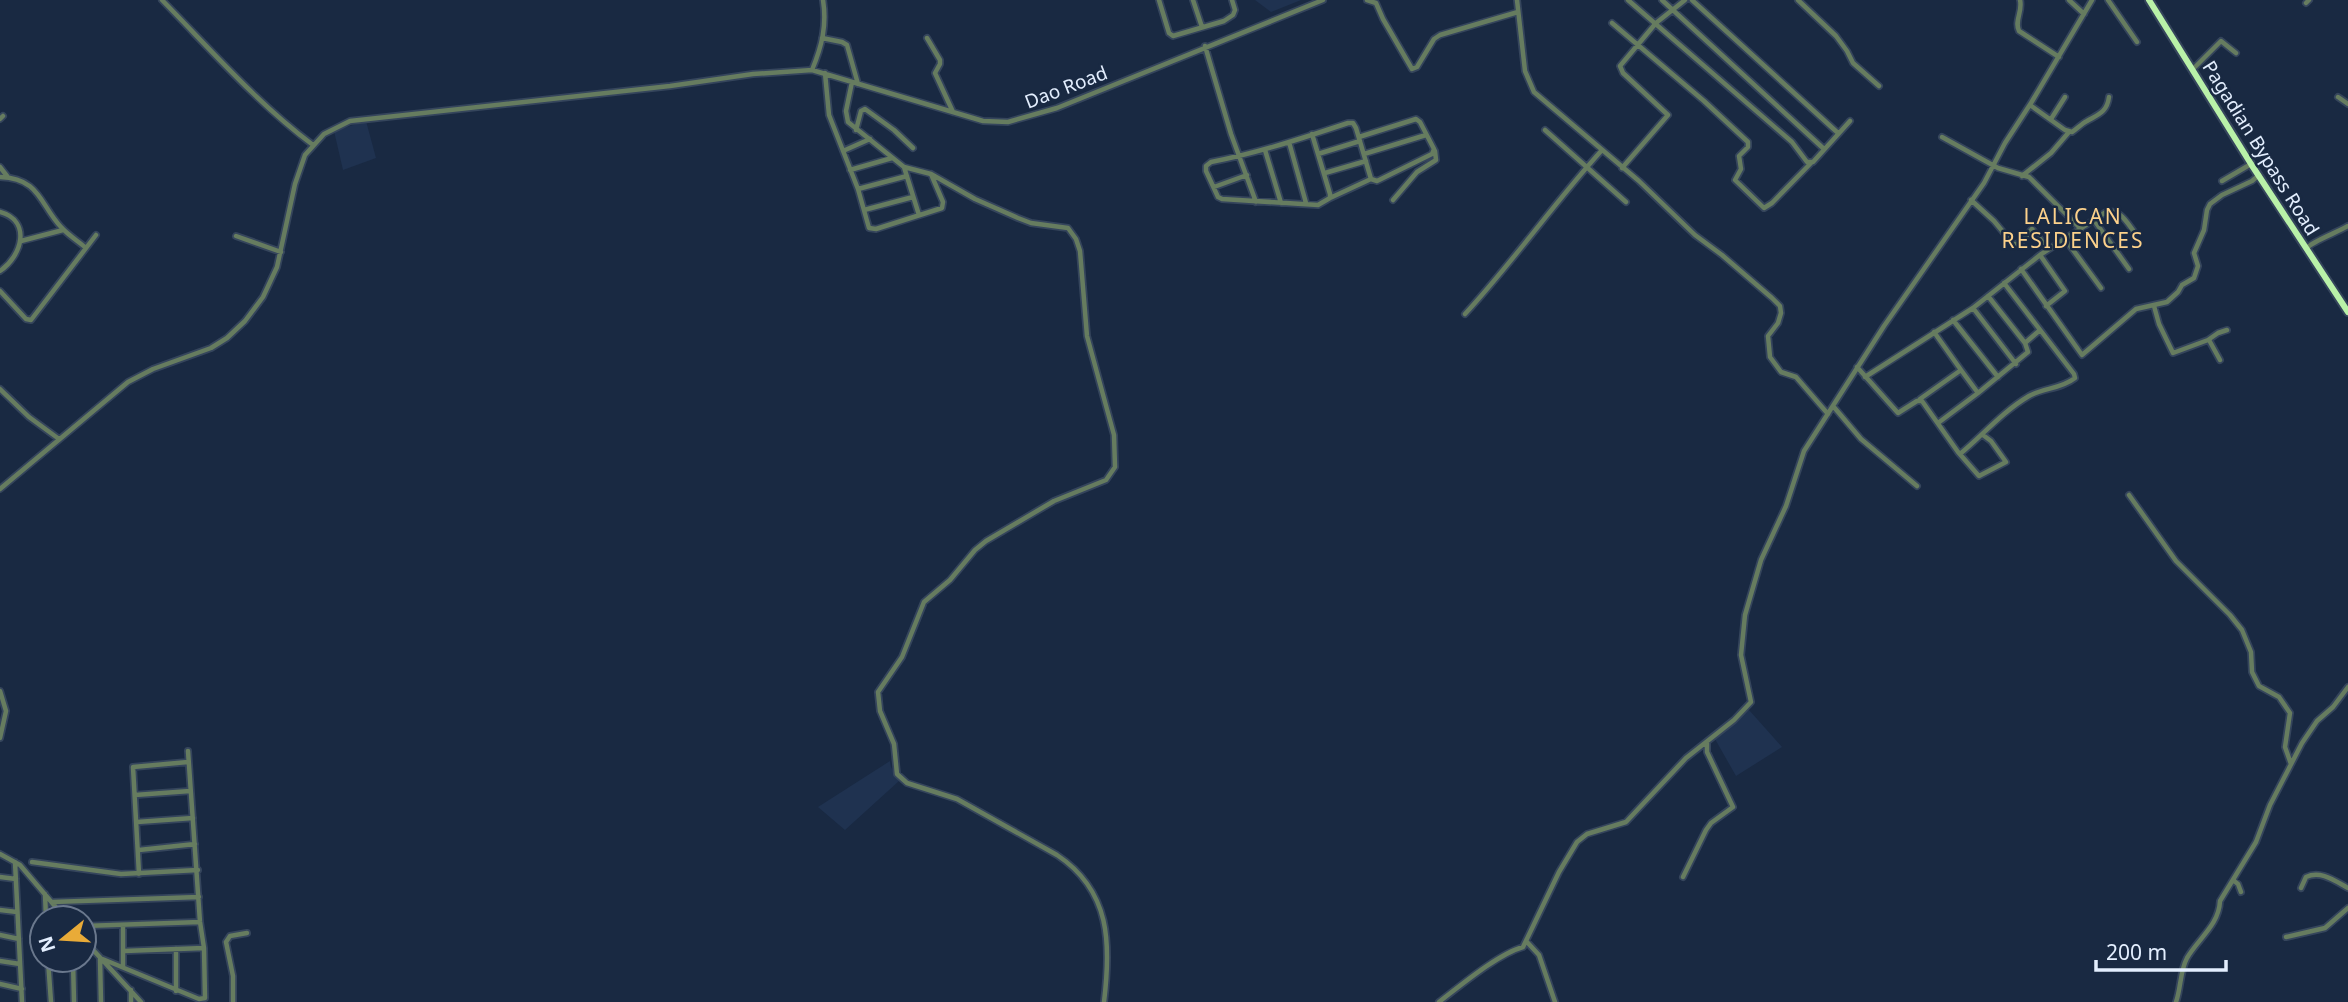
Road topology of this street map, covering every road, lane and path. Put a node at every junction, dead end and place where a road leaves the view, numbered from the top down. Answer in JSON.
{"nodes":[{"id":1,"x":162,"y":0,"type":"edge"},
{"id":2,"x":823,"y":0,"type":"edge"},
{"id":3,"x":1159,"y":0,"type":"edge"},
{"id":4,"x":1193,"y":0,"type":"edge"},
{"id":5,"x":1232,"y":0,"type":"edge"},
{"id":6,"x":1323,"y":0,"type":"edge"},
{"id":7,"x":1367,"y":0,"type":"edge"},
{"id":8,"x":1517,"y":0,"type":"edge"},
{"id":9,"x":1628,"y":0,"type":"edge"},
{"id":10,"x":1662,"y":0,"type":"edge"},
{"id":11,"x":1685,"y":0,"type":"edge"},
{"id":12,"x":1692,"y":0,"type":"edge"},
{"id":13,"x":1798,"y":0,"type":"edge"},
{"id":14,"x":2020,"y":0,"type":"edge"},
{"id":15,"x":2069,"y":0,"type":"edge"},
{"id":16,"x":2092,"y":0,"type":"edge"},
{"id":17,"x":2108,"y":0,"type":"edge"},
{"id":18,"x":2149,"y":0,"type":"edge"},
{"id":19,"x":1673,"y":10,"type":"junction"},
{"id":20,"x":1518,"y":12,"type":"junction"},
{"id":21,"x":2084,"y":14,"type":"junction"},
{"id":22,"x":1612,"y":23,"type":"dead end"},
{"id":23,"x":1656,"y":23,"type":"junction"},
{"id":24,"x":1202,"y":27,"type":"junction"},
{"id":25,"x":822,"y":38,"type":"junction"},
{"id":26,"x":927,"y":38,"type":"dead end"},
{"id":27,"x":1638,"y":43,"type":"junction"},
{"id":28,"x":2137,"y":43,"type":"dead end"},
{"id":29,"x":1205,"y":47,"type":"junction"},
{"id":30,"x":2236,"y":53,"type":"dead end"},
{"id":31,"x":2059,"y":57,"type":"junction"},
{"id":32,"x":2193,"y":69,"type":"junction"},
{"id":33,"x":812,"y":70,"type":"junction"},
{"id":34,"x":825,"y":74,"type":"junction"},
{"id":35,"x":852,"y":82,"type":"junction"},
{"id":36,"x":859,"y":85,"type":"junction"},
{"id":37,"x":1879,"y":86,"type":"dead end"},
{"id":38,"x":2065,"y":97,"type":"dead end"},
{"id":39,"x":2109,"y":97,"type":"dead end"},
{"id":40,"x":2338,"y":97,"type":"dead end"},
{"id":41,"x":2348,"y":104,"type":"edge"},
{"id":42,"x":2030,"y":105,"type":"junction"},
{"id":43,"x":954,"y":112,"type":"junction"},
{"id":44,"x":2051,"y":120,"type":"junction"},
{"id":45,"x":1850,"y":121,"type":"dead end"},
{"id":46,"x":856,"y":130,"type":"junction"},
{"id":47,"x":1545,"y":130,"type":"dead end"},
{"id":48,"x":2069,"y":132,"type":"junction"},
{"id":49,"x":1312,"y":134,"type":"junction"},
{"id":50,"x":1838,"y":134,"type":"junction"},
{"id":51,"x":1426,"y":135,"type":"junction"},
{"id":52,"x":1942,"y":137,"type":"dead end"},
{"id":53,"x":870,"y":139,"type":"junction"},
{"id":54,"x":1360,"y":139,"type":"junction"},
{"id":55,"x":1289,"y":142,"type":"junction"},
{"id":56,"x":313,"y":145,"type":"junction"},
{"id":57,"x":913,"y":148,"type":"dead end"},
{"id":58,"x":1824,"y":149,"type":"junction"},
{"id":59,"x":1264,"y":150,"type":"junction"},
{"id":60,"x":1434,"y":150,"type":"junction"},
{"id":61,"x":1602,"y":150,"type":"junction"},
{"id":62,"x":843,"y":151,"type":"junction"},
{"id":63,"x":1318,"y":154,"type":"junction"},
{"id":64,"x":1364,"y":154,"type":"junction"},
{"id":65,"x":1240,"y":155,"type":"junction"},
{"id":66,"x":893,"y":158,"type":"junction"},
{"id":67,"x":1366,"y":161,"type":"junction"},
{"id":68,"x":1811,"y":163,"type":"junction"},
{"id":69,"x":1992,"y":164,"type":"junction"},
{"id":70,"x":2251,"y":164,"type":"junction"},
{"id":71,"x":0,"y":167,"type":"edge"},
{"id":72,"x":904,"y":167,"type":"junction"},
{"id":73,"x":1587,"y":167,"type":"junction"},
{"id":74,"x":1622,"y":168,"type":"junction"},
{"id":75,"x":850,"y":170,"type":"junction"},
{"id":76,"x":1325,"y":173,"type":"junction"},
{"id":77,"x":931,"y":174,"type":"junction"},
{"id":78,"x":1247,"y":175,"type":"junction"},
{"id":79,"x":2259,"y":175,"type":"junction"},
{"id":80,"x":906,"y":176,"type":"junction"},
{"id":81,"x":2022,"y":176,"type":"junction"},
{"id":82,"x":3,"y":177,"type":"edge"},
{"id":83,"x":1371,"y":179,"type":"junction"},
{"id":84,"x":2222,"y":180,"type":"dead end"},
{"id":85,"x":0,"y":184,"type":"edge"},
{"id":86,"x":1214,"y":187,"type":"junction"},
{"id":87,"x":858,"y":189,"type":"junction"},
{"id":88,"x":913,"y":197,"type":"junction"},
{"id":89,"x":1330,"y":198,"type":"junction"},
{"id":90,"x":1393,"y":200,"type":"dead end"},
{"id":91,"x":1971,"y":200,"type":"junction"},
{"id":92,"x":1256,"y":202,"type":"junction"},
{"id":93,"x":1281,"y":202,"type":"junction"},
{"id":94,"x":1626,"y":202,"type":"dead end"},
{"id":95,"x":1306,"y":203,"type":"junction"},
{"id":96,"x":864,"y":210,"type":"junction"},
{"id":97,"x":0,"y":212,"type":"edge"},
{"id":98,"x":919,"y":215,"type":"junction"},
{"id":99,"x":2094,"y":219,"type":"junction"},
{"id":100,"x":2348,"y":226,"type":"edge"},
{"id":101,"x":2080,"y":228,"type":"junction"},
{"id":102,"x":64,"y":230,"type":"junction"},
{"id":103,"x":2136,"y":233,"type":"dead end"},
{"id":104,"x":96,"y":235,"type":"dead end"},
{"id":105,"x":236,"y":236,"type":"dead end"},
{"id":106,"x":2065,"y":239,"type":"junction"},
{"id":107,"x":21,"y":241,"type":"junction"},
{"id":108,"x":86,"y":248,"type":"junction"},
{"id":109,"x":2048,"y":249,"type":"junction"},
{"id":110,"x":2306,"y":249,"type":"junction"},
{"id":111,"x":281,"y":252,"type":"junction"},
{"id":112,"x":2040,"y":255,"type":"junction"},
{"id":113,"x":2021,"y":269,"type":"junction"},
{"id":114,"x":2129,"y":269,"type":"dead end"},
{"id":115,"x":0,"y":271,"type":"edge"},
{"id":116,"x":2004,"y":283,"type":"junction"},
{"id":117,"x":2101,"y":288,"type":"dead end"},
{"id":118,"x":0,"y":291,"type":"edge"},
{"id":119,"x":1988,"y":296,"type":"junction"},
{"id":120,"x":2046,"y":306,"type":"junction"},
{"id":121,"x":2154,"y":306,"type":"junction"},
{"id":122,"x":1973,"y":308,"type":"junction"},
{"id":123,"x":2348,"y":312,"type":"edge"},
{"id":124,"x":1465,"y":314,"type":"dead end"},
{"id":125,"x":1953,"y":320,"type":"junction"},
{"id":126,"x":2040,"y":330,"type":"junction"},
{"id":127,"x":2227,"y":330,"type":"dead end"},
{"id":128,"x":1934,"y":332,"type":"junction"},
{"id":129,"x":2209,"y":340,"type":"junction"},
{"id":130,"x":2025,"y":343,"type":"junction"},
{"id":131,"x":2220,"y":360,"type":"dead end"},
{"id":132,"x":2016,"y":364,"type":"junction"},
{"id":133,"x":1857,"y":367,"type":"junction"},
{"id":134,"x":1961,"y":369,"type":"junction"},
{"id":135,"x":1865,"y":377,"type":"junction"},
{"id":136,"x":1998,"y":377,"type":"junction"},
{"id":137,"x":0,"y":389,"type":"edge"},
{"id":138,"x":1978,"y":393,"type":"junction"},
{"id":139,"x":1920,"y":400,"type":"junction"},
{"id":140,"x":1833,"y":406,"type":"junction"},
{"id":141,"x":1828,"y":414,"type":"junction"},
{"id":142,"x":1938,"y":423,"type":"junction"},
{"id":143,"x":1983,"y":435,"type":"junction"},
{"id":144,"x":59,"y":439,"type":"junction"},
{"id":145,"x":1960,"y":454,"type":"junction"},
{"id":146,"x":1917,"y":486,"type":"dead end"},
{"id":147,"x":0,"y":489,"type":"edge"},
{"id":148,"x":2129,"y":495,"type":"dead end"},
{"id":149,"x":2348,"y":687,"type":"edge"},
{"id":150,"x":0,"y":691,"type":"edge"},
{"id":151,"x":0,"y":738,"type":"edge"},
{"id":152,"x":1707,"y":742,"type":"junction"},
{"id":153,"x":188,"y":751,"type":"dead end"},
{"id":154,"x":188,"y":762,"type":"junction"},
{"id":155,"x":2291,"y":764,"type":"junction"},
{"id":156,"x":190,"y":791,"type":"junction"},
{"id":157,"x":135,"y":795,"type":"junction"},
{"id":158,"x":192,"y":818,"type":"junction"},
{"id":159,"x":137,"y":822,"type":"junction"},
{"id":160,"x":195,"y":844,"type":"junction"},
{"id":161,"x":139,"y":850,"type":"junction"},
{"id":162,"x":0,"y":854,"type":"edge"},
{"id":163,"x":15,"y":862,"type":"junction"},
{"id":164,"x":32,"y":862,"type":"dead end"},
{"id":165,"x":198,"y":870,"type":"junction"},
{"id":166,"x":139,"y":873,"type":"junction"},
{"id":167,"x":0,"y":877,"type":"edge"},
{"id":168,"x":1683,"y":877,"type":"dead end"},
{"id":169,"x":16,"y":879,"type":"junction"},
{"id":170,"x":2232,"y":880,"type":"junction"},
{"id":171,"x":2301,"y":888,"type":"dead end"},
{"id":172,"x":2348,"y":888,"type":"edge"},
{"id":173,"x":2241,"y":892,"type":"dead end"},
{"id":174,"x":45,"y":893,"type":"junction"},
{"id":175,"x":199,"y":897,"type":"junction"},
{"id":176,"x":52,"y":902,"type":"joint"},
{"id":177,"x":45,"y":904,"type":"edge"},
{"id":178,"x":2348,"y":908,"type":"edge"},
{"id":179,"x":0,"y":910,"type":"edge"},
{"id":180,"x":17,"y":912,"type":"junction"},
{"id":181,"x":200,"y":922,"type":"junction"},
{"id":182,"x":98,"y":926,"type":"edge"},
{"id":183,"x":123,"y":926,"type":"junction"},
{"id":184,"x":247,"y":933,"type":"dead end"},
{"id":185,"x":0,"y":936,"type":"edge"},
{"id":186,"x":2286,"y":937,"type":"dead end"},
{"id":187,"x":19,"y":939,"type":"junction"},
{"id":188,"x":1527,"y":942,"type":"junction"},
{"id":189,"x":204,"y":948,"type":"junction"},
{"id":190,"x":176,"y":949,"type":"junction"},
{"id":191,"x":124,"y":951,"type":"junction"},
{"id":192,"x":98,"y":956,"type":"edge"},
{"id":193,"x":100,"y":958,"type":"junction"},
{"id":194,"x":0,"y":961,"type":"edge"},
{"id":195,"x":20,"y":964,"type":"junction"},
{"id":196,"x":123,"y":967,"type":"junction"},
{"id":197,"x":49,"y":974,"type":"edge"},
{"id":198,"x":73,"y":974,"type":"edge"},
{"id":199,"x":0,"y":985,"type":"edge"},
{"id":200,"x":22,"y":989,"type":"junction"},
{"id":201,"x":131,"y":990,"type":"junction"},
{"id":202,"x":176,"y":990,"type":"junction"},
{"id":203,"x":22,"y":1002,"type":"edge"},
{"id":204,"x":51,"y":1002,"type":"edge"},
{"id":205,"x":74,"y":1002,"type":"edge"},
{"id":206,"x":101,"y":1002,"type":"edge"},
{"id":207,"x":131,"y":1002,"type":"edge"},
{"id":208,"x":141,"y":1002,"type":"edge"},
{"id":209,"x":233,"y":1002,"type":"edge"},
{"id":210,"x":1104,"y":1002,"type":"edge"},
{"id":211,"x":1439,"y":1002,"type":"edge"},
{"id":212,"x":1555,"y":1002,"type":"edge"},
{"id":213,"x":2176,"y":1002,"type":"edge"}],
"edges":[{"from":1,"to":56,"type":"street"},
{"from":2,"to":25,"type":"street"},
{"from":3,"to":24,"type":"street"},
{"from":4,"to":24,"type":"street"},
{"from":5,"to":24,"type":"street"},
{"from":6,"to":29,"type":"street","name":"Dao Road"},
{"from":7,"to":20,"type":"street"},
{"from":8,"to":20,"type":"street"},
{"from":9,"to":23,"type":"street"},
{"from":10,"to":19,"type":"street"},
{"from":11,"to":19,"type":"street"},
{"from":12,"to":50,"type":"street"},
{"from":13,"to":37,"type":"street"},
{"from":14,"to":31,"type":"street"},
{"from":15,"to":21,"type":"street"},
{"from":16,"to":21,"type":"street"},
{"from":17,"to":28,"type":"street"},
{"from":18,"to":32,"type":"highway","name":"Pagadian Bypass Road"},
{"from":19,"to":23,"type":"street"},
{"from":19,"to":58,"type":"street"},
{"from":20,"to":61,"type":"street"},
{"from":21,"to":31,"type":"street"},
{"from":22,"to":27,"type":"street"},
{"from":23,"to":27,"type":"street"},
{"from":23,"to":68,"type":"street"},
{"from":25,"to":33,"type":"street"},
{"from":25,"to":36,"type":"street"},
{"from":26,"to":43,"type":"street"},
{"from":27,"to":68,"type":"street"},
{"from":27,"to":74,"type":"street"},
{"from":29,"to":43,"type":"street","name":"Dao Road"},
{"from":29,"to":65,"type":"street"},
{"from":30,"to":32,"type":"street"},
{"from":31,"to":42,"type":"street"},
{"from":32,"to":70,"type":"highway","name":"Pagadian Bypass Road"},
{"from":33,"to":34,"type":"street","name":"Dao Road"},
{"from":33,"to":56,"type":"street"},
{"from":34,"to":35,"type":"street","name":"Dao Road"},
{"from":34,"to":62,"type":"street"},
{"from":35,"to":36,"type":"street","name":"Dao Road"},
{"from":35,"to":46,"type":"street"},
{"from":36,"to":43,"type":"street","name":"Dao Road"},
{"from":38,"to":44,"type":"street"},
{"from":39,"to":48,"type":"street"},
{"from":40,"to":41,"type":"street"},
{"from":42,"to":44,"type":"street"},
{"from":42,"to":69,"type":"street"},
{"from":44,"to":48,"type":"street"},
{"from":45,"to":50,"type":"street"},
{"from":46,"to":53,"type":"street"},
{"from":46,"to":57,"type":"street"},
{"from":47,"to":73,"type":"street"},
{"from":48,"to":81,"type":"street"},
{"from":49,"to":54,"type":"street"},
{"from":49,"to":55,"type":"street"},
{"from":49,"to":63,"type":"street"},
{"from":50,"to":58,"type":"street"},
{"from":51,"to":54,"type":"street"},
{"from":51,"to":60,"type":"street"},
{"from":51,"to":64,"type":"street"},
{"from":52,"to":69,"type":"street"},
{"from":53,"to":62,"type":"street"},
{"from":53,"to":66,"type":"street"},
{"from":54,"to":63,"type":"street"},
{"from":54,"to":64,"type":"street"},
{"from":55,"to":59,"type":"street"},
{"from":55,"to":95,"type":"street"},
{"from":56,"to":111,"type":"street"},
{"from":58,"to":68,"type":"street"},
{"from":59,"to":65,"type":"street"},
{"from":59,"to":93,"type":"street"},
{"from":60,"to":83,"type":"street"},
{"from":60,"to":90,"type":"street"},
{"from":61,"to":73,"type":"street"},
{"from":61,"to":74,"type":"street"},
{"from":62,"to":75,"type":"street"},
{"from":63,"to":76,"type":"street"},
{"from":64,"to":67,"type":"street"},
{"from":65,"to":78,"type":"street"},
{"from":65,"to":86,"type":"street"},
{"from":66,"to":72,"type":"street"},
{"from":66,"to":75,"type":"street"},
{"from":67,"to":76,"type":"street"},
{"from":67,"to":83,"type":"street"},
{"from":69,"to":81,"type":"street"},
{"from":69,"to":91,"type":"street"},
{"from":70,"to":79,"type":"highway","name":"Pagadian Bypass Road"},
{"from":70,"to":84,"type":"street"},
{"from":71,"to":82,"type":"street"},
{"from":72,"to":77,"type":"street"},
{"from":72,"to":80,"type":"street"},
{"from":73,"to":94,"type":"street"},
{"from":73,"to":124,"type":"street"},
{"from":74,"to":141,"type":"street"},
{"from":75,"to":87,"type":"street"},
{"from":76,"to":89,"type":"street"},
{"from":77,"to":98,"type":"street"},
{"from":77,"to":210,"type":"street"},
{"from":78,"to":86,"type":"street"},
{"from":78,"to":92,"type":"street"},
{"from":79,"to":110,"type":"highway","name":"Pagadian Bypass Road"},
{"from":79,"to":121,"type":"street"},
{"from":80,"to":87,"type":"street"},
{"from":80,"to":88,"type":"street"},
{"from":81,"to":101,"type":"street"},
{"from":82,"to":85,"type":"street"},
{"from":82,"to":102,"type":"street"},
{"from":83,"to":89,"type":"street"},
{"from":86,"to":92,"type":"street"},
{"from":87,"to":96,"type":"street"},
{"from":88,"to":96,"type":"street"},
{"from":88,"to":98,"type":"street"},
{"from":89,"to":95,"type":"street"},
{"from":91,"to":109,"type":"street"},
{"from":91,"to":133,"type":"street"},
{"from":92,"to":93,"type":"street"},
{"from":93,"to":95,"type":"street"},
{"from":96,"to":98,"type":"street"},
{"from":97,"to":107,"type":"street"},
{"from":99,"to":101,"type":"street"},
{"from":99,"to":103,"type":"street"},
{"from":99,"to":114,"type":"street"},
{"from":100,"to":110,"type":"street"},
{"from":101,"to":106,"type":"street"},
{"from":102,"to":107,"type":"street"},
{"from":102,"to":108,"type":"street"},
{"from":104,"to":108,"type":"street"},
{"from":105,"to":111,"type":"street"},
{"from":106,"to":109,"type":"street"},
{"from":106,"to":117,"type":"street"},
{"from":107,"to":115,"type":"street"},
{"from":108,"to":118,"type":"street"},
{"from":109,"to":112,"type":"street"},
{"from":110,"to":123,"type":"highway","name":"Pagadian Bypass Road"},
{"from":111,"to":144,"type":"street"},
{"from":112,"to":113,"type":"street"},
{"from":112,"to":120,"type":"street"},
{"from":113,"to":116,"type":"street"},
{"from":113,"to":120,"type":"street"},
{"from":116,"to":119,"type":"street"},
{"from":116,"to":126,"type":"street"},
{"from":119,"to":122,"type":"street"},
{"from":119,"to":130,"type":"street"},
{"from":120,"to":121,"type":"street"},
{"from":121,"to":129,"type":"street"},
{"from":122,"to":125,"type":"street"},
{"from":122,"to":132,"type":"street"},
{"from":125,"to":128,"type":"street"},
{"from":125,"to":136,"type":"street"},
{"from":126,"to":130,"type":"street"},
{"from":126,"to":143,"type":"street"},
{"from":127,"to":129,"type":"street"},
{"from":128,"to":134,"type":"street"},
{"from":128,"to":135,"type":"street"},
{"from":129,"to":131,"type":"street"},
{"from":130,"to":132,"type":"street"},
{"from":132,"to":136,"type":"street"},
{"from":133,"to":135,"type":"street"},
{"from":133,"to":140,"type":"street"},
{"from":134,"to":138,"type":"street"},
{"from":134,"to":139,"type":"street"},
{"from":135,"to":139,"type":"street"},
{"from":136,"to":138,"type":"street"},
{"from":137,"to":144,"type":"street"},
{"from":138,"to":142,"type":"street"},
{"from":139,"to":142,"type":"street"},
{"from":140,"to":141,"type":"street"},
{"from":140,"to":146,"type":"street"},
{"from":141,"to":152,"type":"street"},
{"from":142,"to":145,"type":"street"},
{"from":143,"to":145,"type":"street"},
{"from":143,"to":145,"type":"street"},
{"from":144,"to":147,"type":"street"},
{"from":148,"to":155,"type":"street"},
{"from":149,"to":155,"type":"street"},
{"from":150,"to":151,"type":"street"},
{"from":152,"to":168,"type":"street"},
{"from":152,"to":188,"type":"street"},
{"from":153,"to":154,"type":"street"},
{"from":154,"to":156,"type":"street"},
{"from":154,"to":157,"type":"street"},
{"from":155,"to":170,"type":"street"},
{"from":156,"to":157,"type":"street"},
{"from":156,"to":158,"type":"street"},
{"from":157,"to":159,"type":"street"},
{"from":158,"to":159,"type":"street"},
{"from":158,"to":160,"type":"street"},
{"from":159,"to":161,"type":"street"},
{"from":160,"to":161,"type":"street"},
{"from":160,"to":165,"type":"street"},
{"from":161,"to":166,"type":"street"},
{"from":162,"to":163,"type":"street"},
{"from":163,"to":169,"type":"street"},
{"from":163,"to":174,"type":"street"},
{"from":164,"to":166,"type":"street"},
{"from":165,"to":166,"type":"street"},
{"from":165,"to":175,"type":"street"},
{"from":167,"to":169,"type":"street"},
{"from":169,"to":180,"type":"street"},
{"from":170,"to":173,"type":"street"},
{"from":170,"to":213,"type":"street"},
{"from":171,"to":172,"type":"street"},
{"from":174,"to":176,"type":"street"},
{"from":174,"to":177,"type":"street"},
{"from":175,"to":176,"type":"street"},
{"from":175,"to":181,"type":"street"},
{"from":178,"to":186,"type":"street"},
{"from":179,"to":180,"type":"street"},
{"from":180,"to":187,"type":"street"},
{"from":181,"to":183,"type":"street"},
{"from":181,"to":189,"type":"street"},
{"from":182,"to":183,"type":"street"},
{"from":183,"to":191,"type":"street"},
{"from":184,"to":209,"type":"street"},
{"from":185,"to":187,"type":"street"},
{"from":187,"to":195,"type":"street"},
{"from":188,"to":211,"type":"street"},
{"from":188,"to":212,"type":"street"},
{"from":189,"to":190,"type":"street"},
{"from":189,"to":202,"type":"street"},
{"from":190,"to":191,"type":"street"},
{"from":190,"to":202,"type":"street"},
{"from":191,"to":196,"type":"street"},
{"from":192,"to":193,"type":"street"},
{"from":193,"to":196,"type":"street"},
{"from":193,"to":201,"type":"street"},
{"from":193,"to":206,"type":"street"},
{"from":194,"to":195,"type":"street"},
{"from":195,"to":200,"type":"street"},
{"from":196,"to":202,"type":"street"},
{"from":197,"to":204,"type":"street"},
{"from":198,"to":205,"type":"street"},
{"from":199,"to":200,"type":"street"},
{"from":200,"to":203,"type":"street"},
{"from":201,"to":207,"type":"street"},
{"from":201,"to":208,"type":"street"}]}
